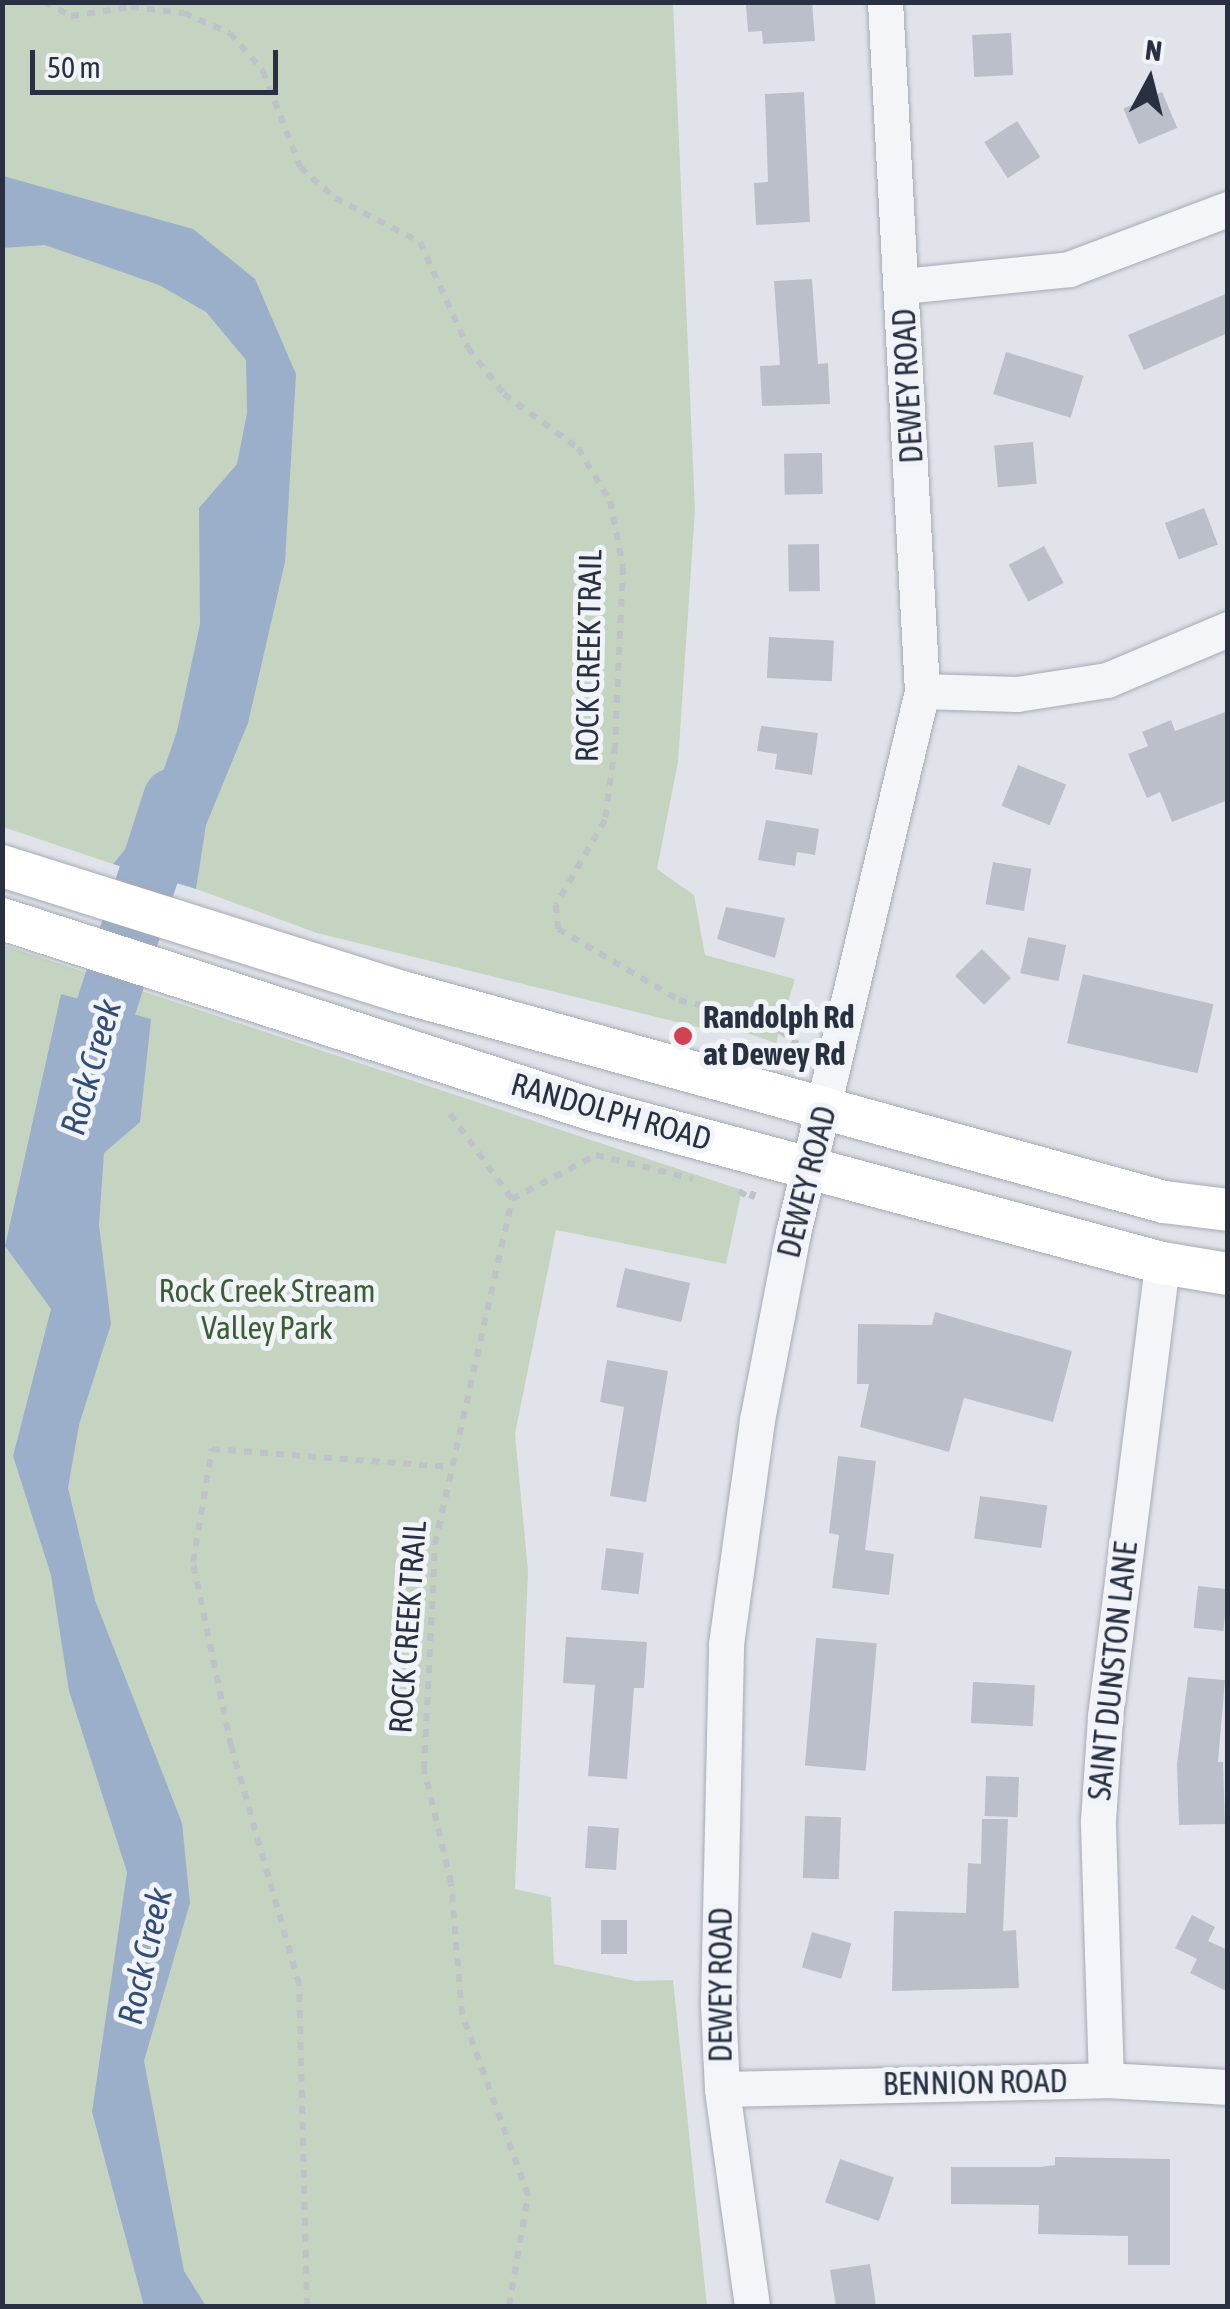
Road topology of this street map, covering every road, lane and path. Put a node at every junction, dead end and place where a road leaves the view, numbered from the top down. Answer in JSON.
{"nodes":[{"id":1,"x":44,"y":2,"type":"edge"},
{"id":2,"x":885,"y":2,"type":"edge"},
{"id":3,"x":1228,"y":209,"type":"edge"},
{"id":4,"x":903,"y":286,"type":"junction"},
{"id":5,"x":1228,"y":629,"type":"edge"},
{"id":6,"x":922,"y":691,"type":"junction"},
{"id":7,"x":2,"y":866,"type":"edge"},
{"id":8,"x":2,"y":919,"type":"edge"},
{"id":9,"x":796,"y":1044,"type":"dead end"},
{"id":10,"x":826,"y":1104,"type":"junction"},
{"id":11,"x":450,"y":1114,"type":"dead end"},
{"id":12,"x":810,"y":1167,"type":"junction"},
{"id":13,"x":706,"y":1182,"type":"dead end"},
{"id":14,"x":724,"y":1187,"type":"dead end"},
{"id":15,"x":512,"y":1198,"type":"junction"},
{"id":16,"x":751,"y":1199,"type":"dead end"},
{"id":17,"x":1228,"y":1210,"type":"edge"},
{"id":18,"x":1162,"y":1263,"type":"junction"},
{"id":19,"x":1228,"y":1274,"type":"edge"},
{"id":20,"x":450,"y":1467,"type":"junction"},
{"id":21,"x":1106,"y":2080,"type":"junction"},
{"id":22,"x":1228,"y":2087,"type":"edge"},
{"id":23,"x":722,"y":2089,"type":"junction"},
{"id":24,"x":307,"y":2306,"type":"edge"},
{"id":25,"x":508,"y":2306,"type":"edge"},
{"id":26,"x":752,"y":2306,"type":"edge"}],
"edges":[{"from":1,"to":9,"type":"path","name":"ROCK CREEK TRAIL"},
{"from":2,"to":4,"type":"street","name":"DEWEY ROAD"},
{"from":3,"to":4,"type":"street"},
{"from":4,"to":6,"type":"street","name":"DEWEY ROAD"},
{"from":5,"to":6,"type":"street"},
{"from":6,"to":10,"type":"street","name":"DEWEY ROAD"},
{"from":7,"to":10,"type":"main road","name":"RANDOLPH ROAD"},
{"from":8,"to":12,"type":"main road","name":"RANDOLPH ROAD"},
{"from":10,"to":12,"type":"street","name":"DEWEY ROAD"},
{"from":10,"to":17,"type":"main road","name":"RANDOLPH ROAD"},
{"from":11,"to":15,"type":"path"},
{"from":12,"to":18,"type":"main road","name":"RANDOLPH ROAD"},
{"from":12,"to":23,"type":"street","name":"DEWEY ROAD"},
{"from":13,"to":15,"type":"path"},
{"from":14,"to":16,"type":"path"},
{"from":15,"to":20,"type":"path","name":"ROCK CREEK TRAIL"},
{"from":18,"to":19,"type":"main road","name":"RANDOLPH ROAD"},
{"from":18,"to":21,"type":"street","name":"SAINT DUNSTON LANE"},
{"from":20,"to":24,"type":"path"},
{"from":20,"to":25,"type":"path","name":"ROCK CREEK TRAIL"},
{"from":21,"to":22,"type":"street","name":"BENNION ROAD"},
{"from":21,"to":23,"type":"street","name":"BENNION ROAD"},
{"from":23,"to":26,"type":"street","name":"DEWEY ROAD"}]}
